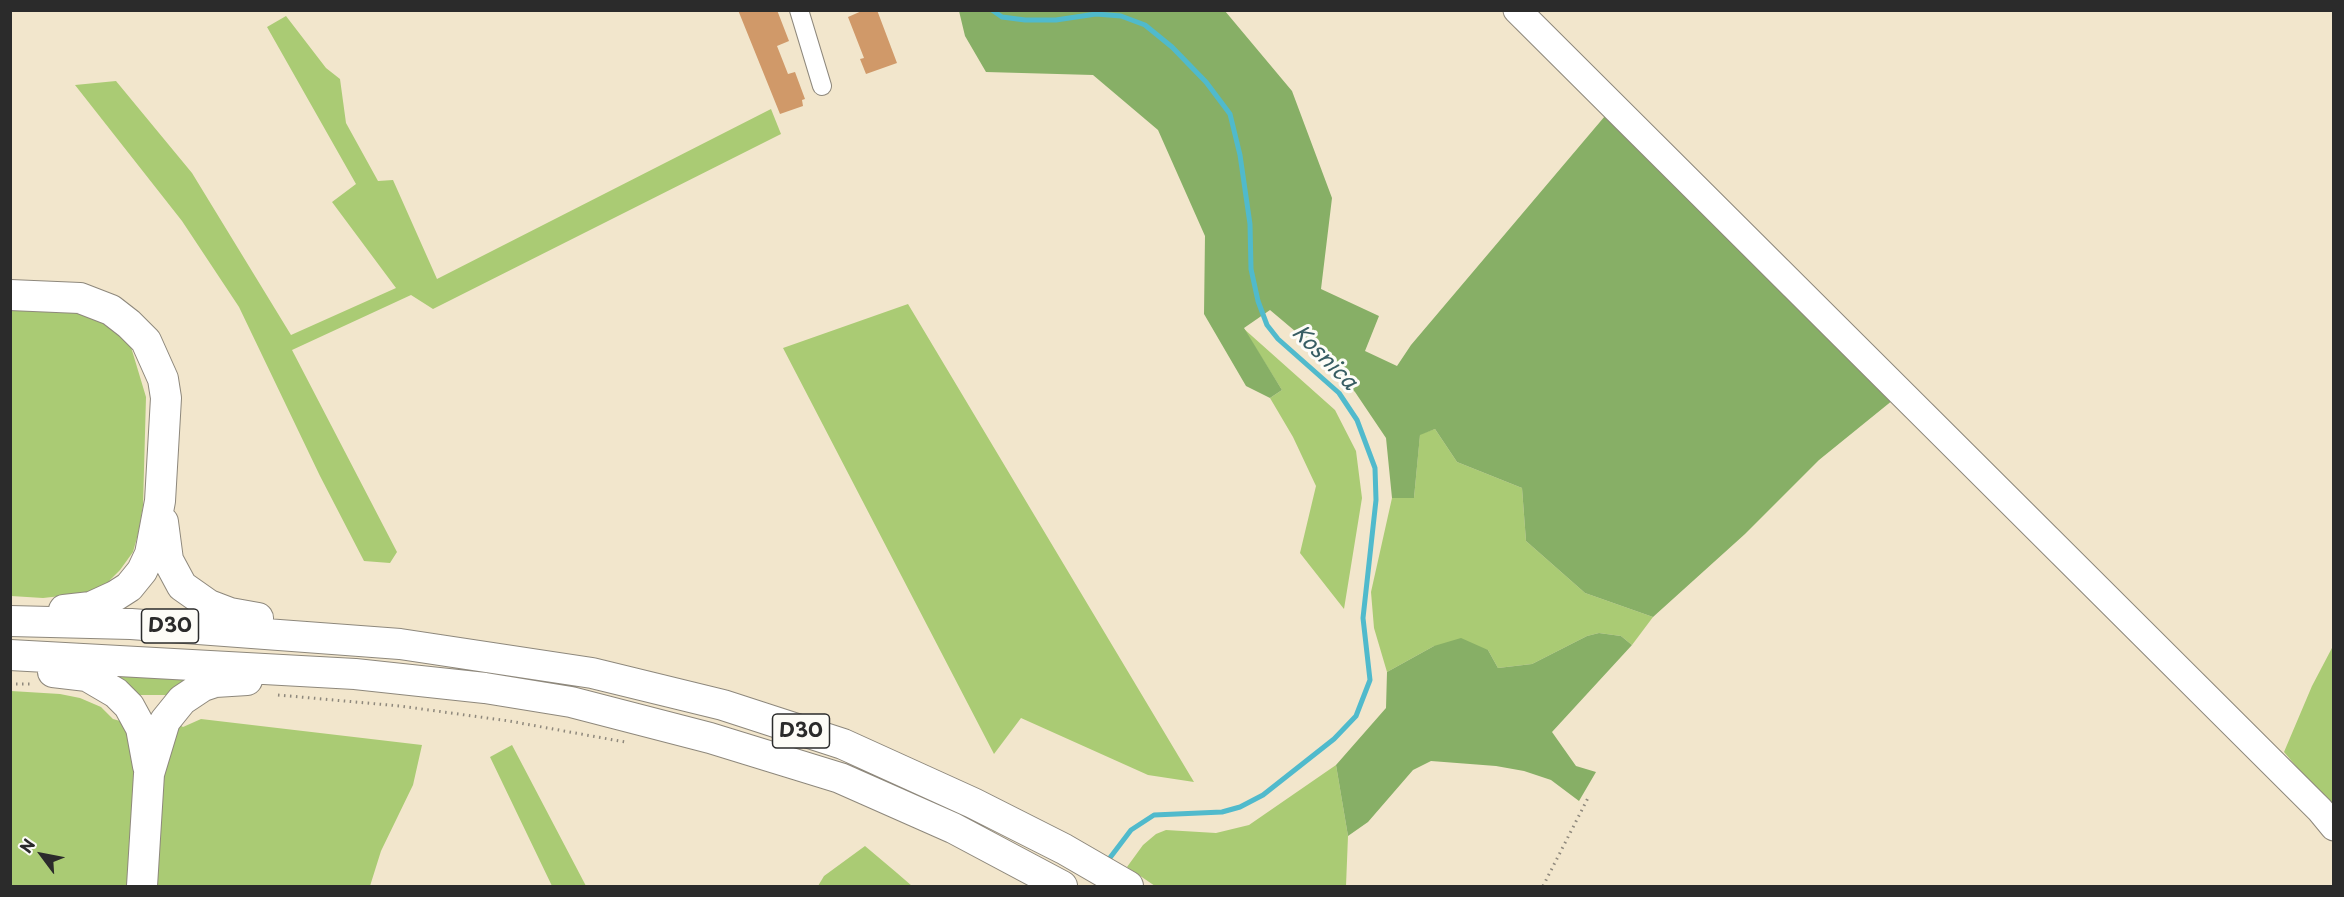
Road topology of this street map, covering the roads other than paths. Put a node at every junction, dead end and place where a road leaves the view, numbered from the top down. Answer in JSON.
{"nodes":[{"id":1,"x":799,"y":10,"type":"edge"},
{"id":2,"x":1517,"y":10,"type":"edge"},
{"id":3,"x":822,"y":86,"type":"dead end"},
{"id":4,"x":14,"y":297,"type":"edge"},
{"id":5,"x":160,"y":501,"type":"junction"},
{"id":6,"x":10,"y":612,"type":"edge"},
{"id":7,"x":10,"y":621,"type":"edge"},
{"id":8,"x":330,"y":638,"type":"junction"},
{"id":9,"x":10,"y":655,"type":"edge"},
{"id":10,"x":10,"y":662,"type":"edge"},
{"id":11,"x":318,"y":671,"type":"junction"},
{"id":12,"x":149,"y":774,"type":"junction"},
{"id":13,"x":2334,"y":827,"type":"edge"},
{"id":14,"x":1054,"y":882,"type":"edge"},
{"id":15,"x":142,"y":886,"type":"edge"},
{"id":16,"x":1128,"y":886,"type":"edge"}],
"edges":[{"from":1,"to":3,"type":"street"},
{"from":2,"to":13,"type":"main road"},
{"from":4,"to":5,"type":"main road"},
{"from":5,"to":6,"type":"main road"},
{"from":5,"to":8,"type":"main road"},
{"from":7,"to":8,"type":"main road","number":"D30"},
{"from":8,"to":16,"type":"main road","number":"D30"},
{"from":9,"to":11,"type":"main road","number":"D30"},
{"from":10,"to":12,"type":"main road"},
{"from":11,"to":12,"type":"main road"},
{"from":11,"to":14,"type":"main road","number":"D30"},
{"from":12,"to":15,"type":"main road"}]}
